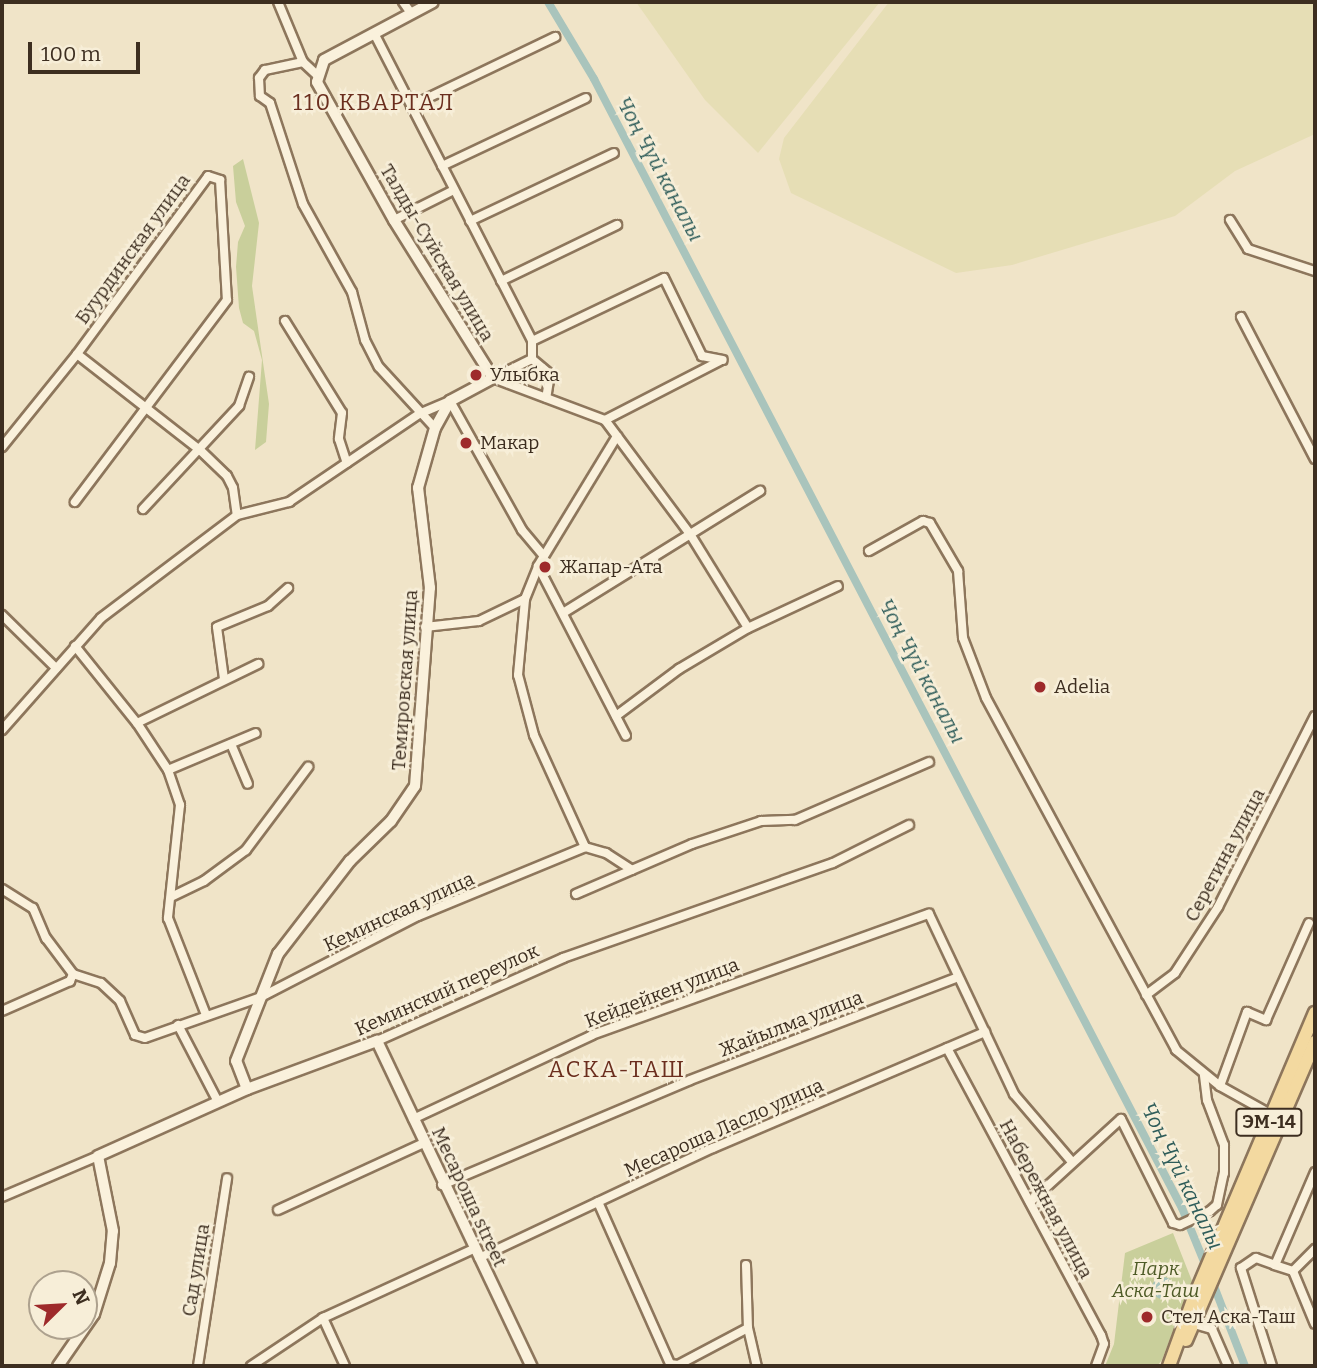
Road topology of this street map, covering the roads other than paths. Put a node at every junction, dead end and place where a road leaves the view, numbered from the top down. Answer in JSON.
{"nodes":[{"id":1,"x":278,"y":2,"type":"edge"},
{"id":2,"x":403,"y":2,"type":"edge"},
{"id":3,"x":433,"y":2,"type":"edge"},
{"id":4,"x":411,"y":13,"type":"junction"},
{"id":5,"x":374,"y":33,"type":"junction"},
{"id":6,"x":555,"y":37,"type":"dead end"},
{"id":7,"x":303,"y":62,"type":"junction"},
{"id":8,"x":316,"y":74,"type":"junction"},
{"id":9,"x":586,"y":98,"type":"dead end"},
{"id":10,"x":411,"y":106,"type":"junction"},
{"id":11,"x":614,"y":153,"type":"dead end"},
{"id":12,"x":442,"y":166,"type":"junction"},
{"id":13,"x":454,"y":190,"type":"junction"},
{"id":14,"x":394,"y":220,"type":"junction"},
{"id":15,"x":1230,"y":220,"type":"dead end"},
{"id":16,"x":470,"y":221,"type":"junction"},
{"id":17,"x":617,"y":225,"type":"dead end"},
{"id":18,"x":1315,"y":271,"type":"edge"},
{"id":19,"x":501,"y":281,"type":"junction"},
{"id":20,"x":1241,"y":317,"type":"dead end"},
{"id":21,"x":285,"y":321,"type":"dead end"},
{"id":22,"x":532,"y":341,"type":"junction"},
{"id":23,"x":78,"y":354,"type":"junction"},
{"id":24,"x":532,"y":359,"type":"junction"},
{"id":25,"x":249,"y":377,"type":"dead end"},
{"id":26,"x":493,"y":378,"type":"junction"},
{"id":27,"x":546,"y":398,"type":"junction"},
{"id":28,"x":450,"y":401,"type":"junction"},
{"id":29,"x":147,"y":410,"type":"junction"},
{"id":30,"x":419,"y":414,"type":"junction"},
{"id":31,"x":605,"y":420,"type":"junction"},
{"id":32,"x":435,"y":428,"type":"junction"},
{"id":33,"x":617,"y":436,"type":"junction"},
{"id":34,"x":2,"y":447,"type":"edge"},
{"id":35,"x":200,"y":450,"type":"junction"},
{"id":36,"x":1315,"y":458,"type":"edge"},
{"id":37,"x":347,"y":463,"type":"junction"},
{"id":38,"x":761,"y":491,"type":"dead end"},
{"id":39,"x":75,"y":502,"type":"dead end"},
{"id":40,"x":143,"y":509,"type":"dead end"},
{"id":41,"x":237,"y":515,"type":"junction"},
{"id":42,"x":690,"y":534,"type":"junction"},
{"id":43,"x":869,"y":551,"type":"dead end"},
{"id":44,"x":544,"y":556,"type":"junction"},
{"id":45,"x":538,"y":566,"type":"junction"},
{"id":46,"x":838,"y":586,"type":"dead end"},
{"id":47,"x":288,"y":588,"type":"dead end"},
{"id":48,"x":525,"y":599,"type":"junction"},
{"id":49,"x":563,"y":613,"type":"junction"},
{"id":50,"x":2,"y":615,"type":"edge"},
{"id":51,"x":424,"y":627,"type":"junction"},
{"id":52,"x":748,"y":628,"type":"junction"},
{"id":53,"x":75,"y":646,"type":"junction"},
{"id":54,"x":258,"y":664,"type":"dead end"},
{"id":55,"x":56,"y":668,"type":"junction"},
{"id":56,"x":224,"y":679,"type":"junction"},
{"id":57,"x":616,"y":716,"type":"junction"},
{"id":58,"x":1315,"y":716,"type":"edge"},
{"id":59,"x":137,"y":723,"type":"junction"},
{"id":60,"x":2,"y":730,"type":"edge"},
{"id":61,"x":256,"y":733,"type":"dead end"},
{"id":62,"x":626,"y":736,"type":"dead end"},
{"id":63,"x":231,"y":744,"type":"junction"},
{"id":64,"x":929,"y":762,"type":"dead end"},
{"id":65,"x":308,"y":767,"type":"dead end"},
{"id":66,"x":168,"y":771,"type":"junction"},
{"id":67,"x":248,"y":784,"type":"dead end"},
{"id":68,"x":909,"y":825,"type":"dead end"},
{"id":69,"x":585,"y":847,"type":"junction"},
{"id":70,"x":632,"y":870,"type":"junction"},
{"id":71,"x":2,"y":889,"type":"edge"},
{"id":72,"x":576,"y":894,"type":"dead end"},
{"id":73,"x":171,"y":897,"type":"junction"},
{"id":74,"x":929,"y":914,"type":"joint"},
{"id":75,"x":1309,"y":923,"type":"dead end"},
{"id":76,"x":73,"y":974,"type":"junction"},
{"id":77,"x":958,"y":977,"type":"junction"},
{"id":78,"x":1146,"y":995,"type":"junction"},
{"id":79,"x":261,"y":998,"type":"junction"},
{"id":80,"x":2,"y":1011,"type":"edge"},
{"id":81,"x":1315,"y":1013,"type":"edge"},
{"id":82,"x":206,"y":1015,"type":"junction"},
{"id":83,"x":178,"y":1026,"type":"junction"},
{"id":84,"x":985,"y":1032,"type":"junction"},
{"id":85,"x":377,"y":1041,"type":"junction"},
{"id":86,"x":1315,"y":1042,"type":"edge"},
{"id":87,"x":947,"y":1048,"type":"junction"},
{"id":88,"x":1204,"y":1074,"type":"junction"},
{"id":89,"x":1220,"y":1086,"type":"junction"},
{"id":90,"x":247,"y":1089,"type":"junction"},
{"id":91,"x":218,"y":1102,"type":"junction"},
{"id":92,"x":1272,"y":1115,"type":"junction"},
{"id":93,"x":413,"y":1119,"type":"junction"},
{"id":94,"x":424,"y":1143,"type":"junction"},
{"id":95,"x":98,"y":1156,"type":"junction"},
{"id":96,"x":1072,"y":1162,"type":"junction"},
{"id":97,"x":1315,"y":1172,"type":"edge"},
{"id":98,"x":226,"y":1178,"type":"dead end"},
{"id":99,"x":442,"y":1185,"type":"junction"},
{"id":100,"x":3,"y":1195,"type":"edge"},
{"id":101,"x":598,"y":1202,"type":"junction"},
{"id":102,"x":1030,"y":1202,"type":"junction"},
{"id":103,"x":278,"y":1210,"type":"dead end"},
{"id":104,"x":1315,"y":1249,"type":"edge"},
{"id":105,"x":477,"y":1254,"type":"junction"},
{"id":106,"x":746,"y":1265,"type":"dead end"},
{"id":107,"x":1275,"y":1265,"type":"junction"},
{"id":108,"x":1293,"y":1271,"type":"junction"},
{"id":109,"x":1197,"y":1305,"type":"junction"},
{"id":110,"x":323,"y":1318,"type":"junction"},
{"id":111,"x":1194,"y":1324,"type":"junction"},
{"id":112,"x":1315,"y":1324,"type":"edge"},
{"id":113,"x":748,"y":1328,"type":"junction"},
{"id":114,"x":58,"y":1366,"type":"edge"},
{"id":115,"x":198,"y":1366,"type":"edge"},
{"id":116,"x":251,"y":1366,"type":"edge"},
{"id":117,"x":345,"y":1366,"type":"edge"},
{"id":118,"x":531,"y":1366,"type":"edge"},
{"id":119,"x":757,"y":1366,"type":"edge"},
{"id":120,"x":1096,"y":1366,"type":"edge"},
{"id":121,"x":1172,"y":1366,"type":"edge"},
{"id":122,"x":1228,"y":1366,"type":"edge"},
{"id":123,"x":1272,"y":1366,"type":"edge"}],
"edges":[{"from":1,"to":7,"type":"street","name":"Талды-Суйская улица"},
{"from":2,"to":4,"type":"street"},
{"from":3,"to":4,"type":"street"},
{"from":4,"to":5,"type":"street"},
{"from":5,"to":8,"type":"street"},
{"from":5,"to":10,"type":"street"},
{"from":6,"to":10,"type":"street"},
{"from":7,"to":8,"type":"street","name":"Талды-Суйская улица"},
{"from":7,"to":30,"type":"street"},
{"from":8,"to":14,"type":"street","name":"Талды-Суйская улица"},
{"from":9,"to":12,"type":"street"},
{"from":10,"to":12,"type":"street"},
{"from":11,"to":16,"type":"street"},
{"from":12,"to":13,"type":"street"},
{"from":13,"to":14,"type":"street"},
{"from":13,"to":16,"type":"street"},
{"from":14,"to":26,"type":"street","name":"Талды-Суйская улица"},
{"from":15,"to":18,"type":"street"},
{"from":16,"to":19,"type":"street"},
{"from":17,"to":19,"type":"street"},
{"from":19,"to":22,"type":"street"},
{"from":20,"to":36,"type":"street"},
{"from":21,"to":37,"type":"street"},
{"from":22,"to":24,"type":"street"},
{"from":22,"to":31,"type":"street"},
{"from":23,"to":29,"type":"street"},
{"from":23,"to":29,"type":"street","name":"Буурдинская улица"},
{"from":23,"to":34,"type":"street","name":"Буурдинская улица"},
{"from":24,"to":26,"type":"street"},
{"from":24,"to":27,"type":"street"},
{"from":25,"to":35,"type":"street"},
{"from":26,"to":27,"type":"street"},
{"from":26,"to":28,"type":"street"},
{"from":27,"to":31,"type":"street"},
{"from":28,"to":30,"type":"street"},
{"from":28,"to":32,"type":"street","name":"Темировская улица"},
{"from":28,"to":44,"type":"street"},
{"from":29,"to":35,"type":"street"},
{"from":29,"to":39,"type":"street"},
{"from":30,"to":32,"type":"street"},
{"from":30,"to":37,"type":"street"},
{"from":31,"to":33,"type":"street"},
{"from":32,"to":51,"type":"street","name":"Темировская улица"},
{"from":33,"to":42,"type":"street"},
{"from":33,"to":44,"type":"street"},
{"from":35,"to":40,"type":"street"},
{"from":35,"to":41,"type":"street"},
{"from":37,"to":41,"type":"street"},
{"from":38,"to":42,"type":"street"},
{"from":41,"to":53,"type":"street"},
{"from":42,"to":49,"type":"street"},
{"from":42,"to":52,"type":"street"},
{"from":43,"to":78,"type":"street"},
{"from":44,"to":45,"type":"street"},
{"from":45,"to":48,"type":"street"},
{"from":45,"to":49,"type":"street"},
{"from":46,"to":52,"type":"street"},
{"from":47,"to":56,"type":"street"},
{"from":48,"to":51,"type":"street"},
{"from":48,"to":69,"type":"street"},
{"from":49,"to":57,"type":"street"},
{"from":50,"to":55,"type":"street"},
{"from":51,"to":79,"type":"street","name":"Темировская улица"},
{"from":52,"to":57,"type":"street"},
{"from":53,"to":55,"type":"street"},
{"from":53,"to":59,"type":"street"},
{"from":54,"to":56,"type":"street"},
{"from":55,"to":60,"type":"street"},
{"from":56,"to":59,"type":"street"},
{"from":57,"to":62,"type":"street"},
{"from":58,"to":78,"type":"street","name":"Серегина улица"},
{"from":59,"to":66,"type":"street"},
{"from":61,"to":63,"type":"street"},
{"from":63,"to":66,"type":"street"},
{"from":63,"to":67,"type":"street"},
{"from":64,"to":70,"type":"street"},
{"from":65,"to":73,"type":"street"},
{"from":66,"to":73,"type":"street"},
{"from":68,"to":85,"type":"street","name":"Кеминский переулок"},
{"from":69,"to":70,"type":"street"},
{"from":69,"to":79,"type":"street","name":"Кеминская улица"},
{"from":70,"to":72,"type":"street"},
{"from":71,"to":76,"type":"street"},
{"from":73,"to":82,"type":"street"},
{"from":74,"to":77,"type":"street","name":"Набережная улица"},
{"from":74,"to":93,"type":"street","name":"Кейдейкен улица"},
{"from":75,"to":89,"type":"street"},
{"from":76,"to":80,"type":"street"},
{"from":76,"to":83,"type":"street","name":"Кеминская улица"},
{"from":77,"to":84,"type":"street","name":"Набережная улица"},
{"from":77,"to":99,"type":"street","name":"Жайылма улица"},
{"from":78,"to":88,"type":"street"},
{"from":79,"to":82,"type":"street","name":"Кеминская улица"},
{"from":79,"to":90,"type":"street","name":"Темировская улица"},
{"from":81,"to":92,"type":"main road","number":"ЭМ-14"},
{"from":82,"to":83,"type":"street","name":"Кеминская улица"},
{"from":83,"to":91,"type":"street"},
{"from":84,"to":87,"type":"street","name":"Месароша Ласло улица"},
{"from":84,"to":96,"type":"street","name":"Набережная улица"},
{"from":85,"to":90,"type":"street","name":"Кеминский переулок"},
{"from":85,"to":93,"type":"street","name":"Месароша street"},
{"from":86,"to":109,"type":"main road","number":"ЭМ-14"},
{"from":87,"to":101,"type":"street","name":"Месароша Ласло улица"},
{"from":87,"to":102,"type":"street","name":"Набережная улица"},
{"from":88,"to":89,"type":"street"},
{"from":88,"to":96,"type":"street"},
{"from":89,"to":92,"type":"street"},
{"from":90,"to":91,"type":"street","name":"Кеминский переулок"},
{"from":91,"to":95,"type":"street","name":"Кеминский переулок"},
{"from":92,"to":109,"type":"main road","number":"ЭМ-14"},
{"from":93,"to":94,"type":"street","name":"Месароша street"},
{"from":94,"to":99,"type":"street","name":"Месароша street"},
{"from":94,"to":103,"type":"street"},
{"from":95,"to":100,"type":"street","name":"Кеминский переулок"},
{"from":95,"to":114,"type":"street"},
{"from":96,"to":102,"type":"street"},
{"from":97,"to":107,"type":"street"},
{"from":98,"to":115,"type":"street","name":"Сад улица"},
{"from":99,"to":105,"type":"street","name":"Месароша street"},
{"from":101,"to":105,"type":"street","name":"Месароша Ласло улица"},
{"from":101,"to":113,"type":"street"},
{"from":102,"to":120,"type":"street","name":"Набережная улица"},
{"from":104,"to":108,"type":"street"},
{"from":105,"to":110,"type":"street","name":"Месароша Ласло улица"},
{"from":105,"to":118,"type":"street","name":"Месароша street"},
{"from":106,"to":113,"type":"street"},
{"from":107,"to":108,"type":"street"},
{"from":107,"to":123,"type":"street"},
{"from":108,"to":112,"type":"street"},
{"from":109,"to":111,"type":"main road","number":"ЭМ-14"},
{"from":109,"to":121,"type":"main road","number":"ЭМ-14"},
{"from":110,"to":116,"type":"street","name":"Месароша Ласло улица"},
{"from":110,"to":117,"type":"street"},
{"from":111,"to":121,"type":"main road","number":"ЭМ-14"},
{"from":111,"to":122,"type":"street"},
{"from":113,"to":119,"type":"street"}]}
